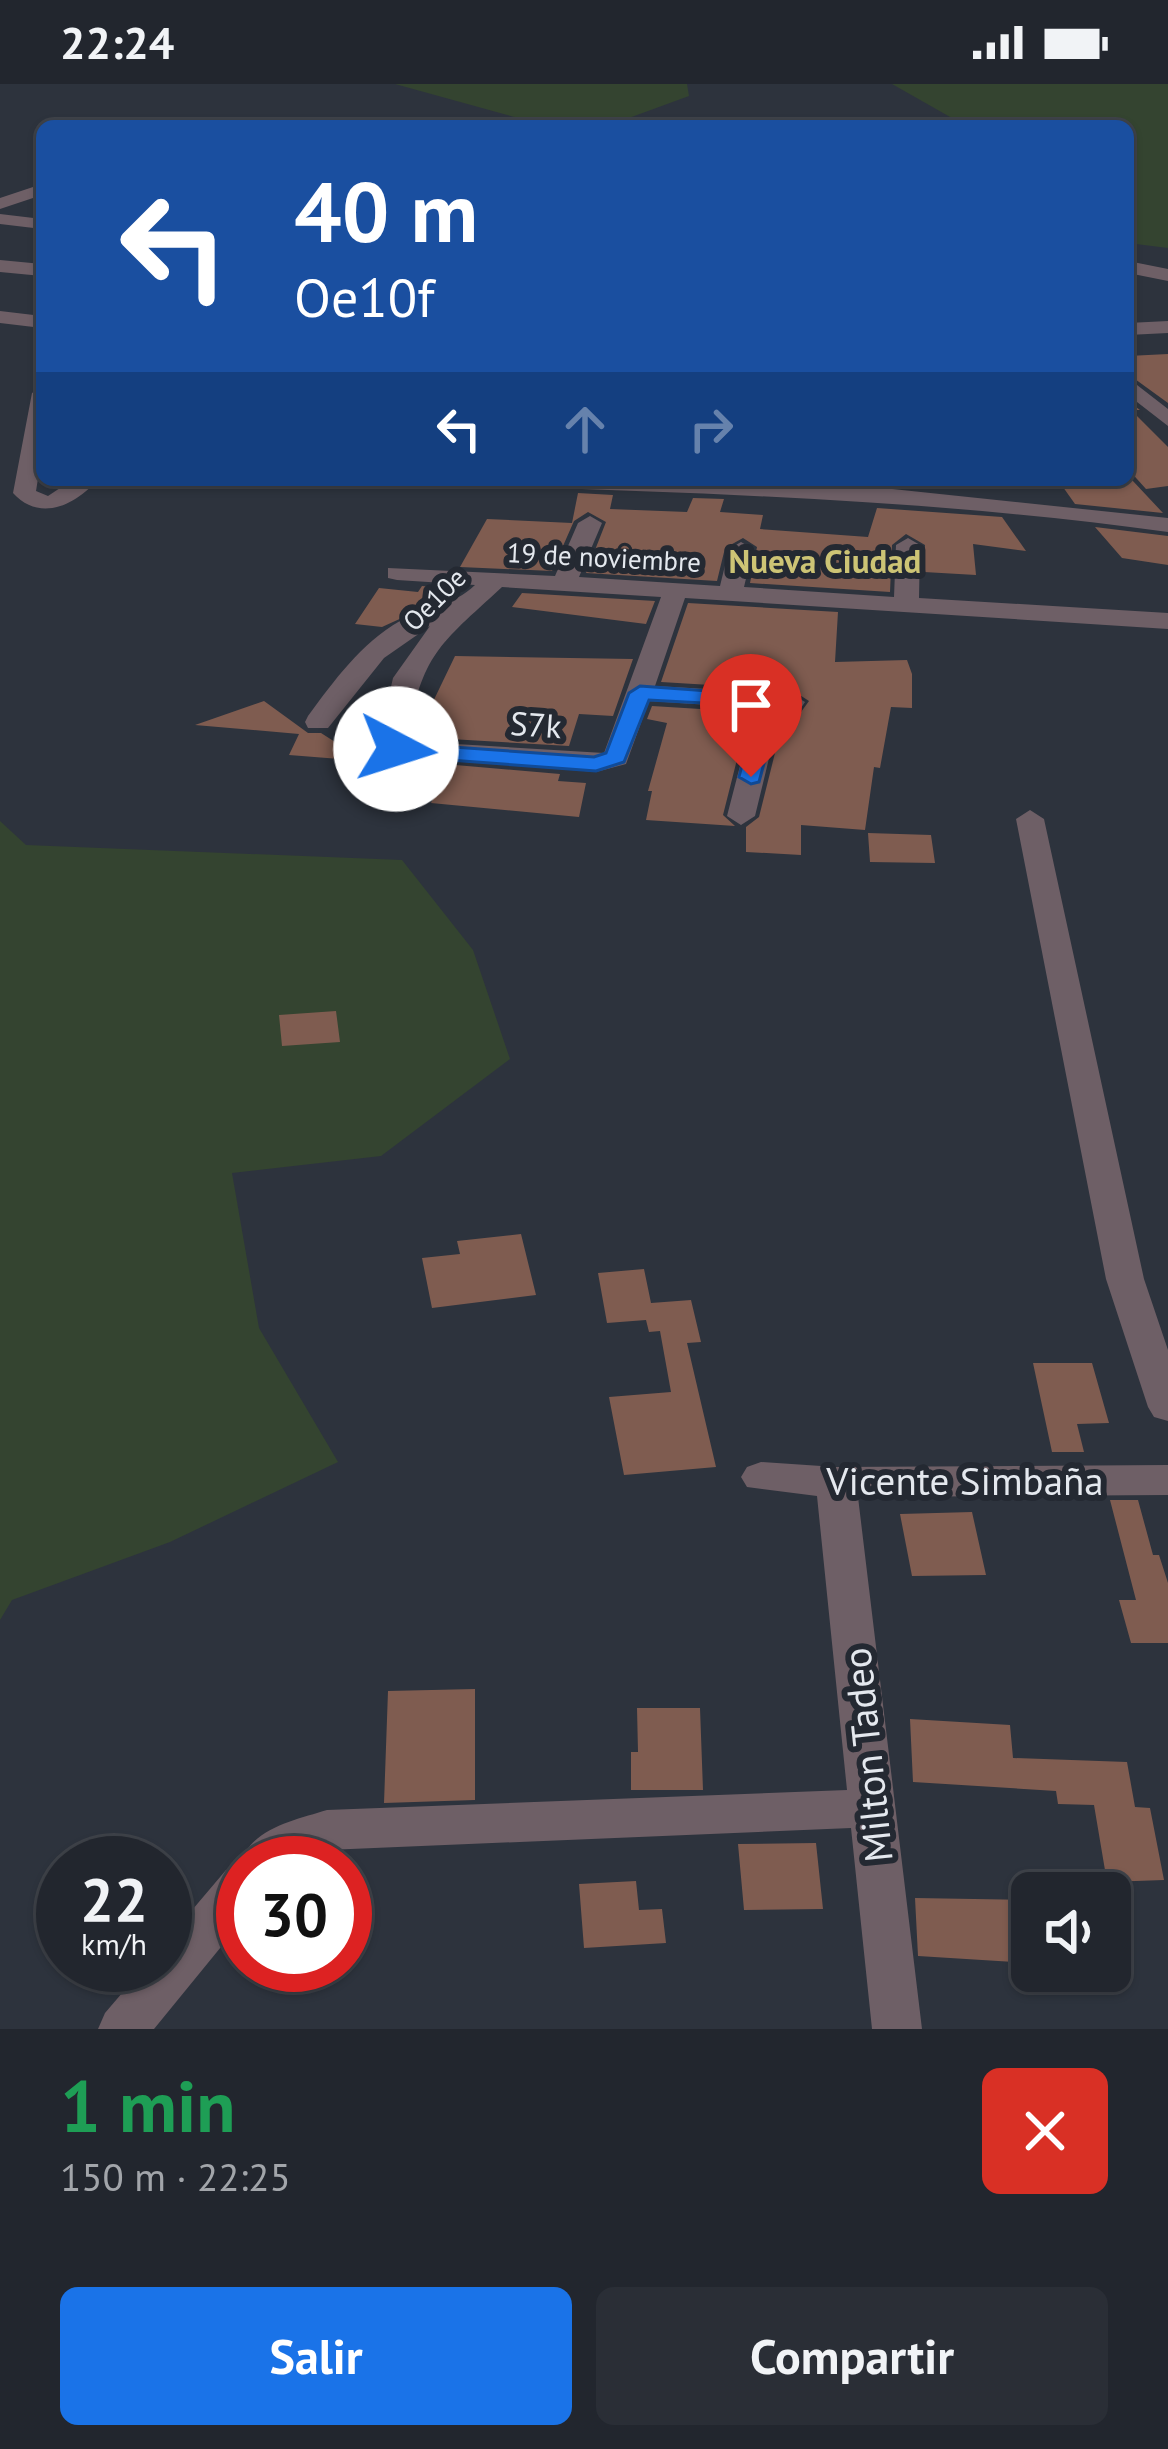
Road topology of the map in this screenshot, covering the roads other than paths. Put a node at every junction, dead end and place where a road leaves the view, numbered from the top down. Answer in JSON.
{"nodes":[{"id":1,"x":36,"y":191,"type":"edge"},
{"id":2,"x":0,"y":204,"type":"edge"},
{"id":3,"x":0,"y":219,"type":"edge"},
{"id":4,"x":36,"y":223,"type":"edge"},
{"id":5,"x":0,"y":266,"type":"edge"},
{"id":6,"x":1134,"y":268,"type":"edge"},
{"id":7,"x":36,"y":269,"type":"edge"},
{"id":8,"x":1168,"y":275,"type":"edge"},
{"id":9,"x":0,"y":317,"type":"edge"},
{"id":10,"x":36,"y":321,"type":"edge"},
{"id":11,"x":1168,"y":327,"type":"edge"},
{"id":12,"x":1134,"y":329,"type":"edge"},
{"id":13,"x":1134,"y":385,"type":"edge"},
{"id":14,"x":1168,"y":385,"type":"edge"},
{"id":15,"x":1134,"y":389,"type":"edge"},
{"id":16,"x":1168,"y":420,"type":"edge"},
{"id":17,"x":36,"y":426,"type":"edge"},
{"id":18,"x":77,"y":486,"type":"edge"},
{"id":19,"x":850,"y":486,"type":"edge"},
{"id":20,"x":1039,"y":486,"type":"edge"},
{"id":21,"x":1060,"y":510,"type":"junction"},
{"id":22,"x":590,"y":524,"type":"dead end"},
{"id":23,"x":1168,"y":525,"type":"edge"},
{"id":24,"x":908,"y":545,"type":"dead end"},
{"id":25,"x":741,"y":549,"type":"dead end"},
{"id":26,"x":397,"y":573,"type":"dead end"},
{"id":27,"x":495,"y":580,"type":"junction"},
{"id":28,"x":564,"y":583,"type":"junction"},
{"id":29,"x":676,"y":590,"type":"junction"},
{"id":30,"x":730,"y":594,"type":"junction"},
{"id":31,"x":906,"y":605,"type":"junction"},
{"id":32,"x":473,"y":606,"type":"junction"},
{"id":33,"x":1168,"y":621,"type":"edge"},
{"id":34,"x":640,"y":693,"type":"junction"},
{"id":35,"x":318,"y":722,"type":"dead end"},
{"id":36,"x":394,"y":729,"type":"joint"},
{"id":37,"x":741,"y":816,"type":"dead end"},
{"id":38,"x":1030,"y":820,"type":"dead end"},
{"id":39,"x":1168,"y":1406,"type":"edge"},
{"id":40,"x":761,"y":1477,"type":"dead end"},
{"id":41,"x":1168,"y":1480,"type":"edge"},
{"id":42,"x":836,"y":1482,"type":"junction"},
{"id":43,"x":874,"y":1808,"type":"junction"},
{"id":44,"x":314,"y":1836,"type":"edge"},
{"id":45,"x":216,"y":1917,"type":"edge"},
{"id":46,"x":123,"y":2029,"type":"edge"},
{"id":47,"x":897,"y":2029,"type":"edge"}],
"edges":[{"from":1,"to":2,"type":"street"},
{"from":3,"to":4,"type":"street"},
{"from":5,"to":7,"type":"street"},
{"from":6,"to":8,"type":"street"},
{"from":9,"to":10,"type":"street"},
{"from":11,"to":12,"type":"street"},
{"from":13,"to":14,"type":"street"},
{"from":15,"to":16,"type":"street"},
{"from":17,"to":18,"type":"street"},
{"from":19,"to":21,"type":"street"},
{"from":20,"to":21,"type":"street"},
{"from":21,"to":23,"type":"street"},
{"from":22,"to":28,"type":"street"},
{"from":24,"to":31,"type":"street"},
{"from":25,"to":30,"type":"street"},
{"from":26,"to":27,"type":"street","name":"19 de noviembre"},
{"from":27,"to":28,"type":"street","name":"19 de noviembre"},
{"from":27,"to":32,"type":"street","name":"Oe10e"},
{"from":28,"to":29,"type":"street","name":"19 de noviembre"},
{"from":29,"to":30,"type":"street","name":"19 de noviembre"},
{"from":29,"to":34,"type":"street"},
{"from":30,"to":31,"type":"street","name":"19 de noviembre"},
{"from":31,"to":33,"type":"street","name":"19 de noviembre"},
{"from":32,"to":35,"type":"street"},
{"from":32,"to":36,"type":"street","name":"Oe10e"},
{"from":34,"to":36,"type":"street","name":"S7k"},
{"from":34,"to":37,"type":"street"},
{"from":38,"to":39,"type":"street"},
{"from":40,"to":42,"type":"street","name":"Vicente Simbaña"},
{"from":41,"to":42,"type":"street","name":"Vicente Simbaña"},
{"from":42,"to":43,"type":"street","name":"Milton Tadeo"},
{"from":43,"to":44,"type":"street"},
{"from":43,"to":47,"type":"street","name":"Milton Tadeo"},
{"from":45,"to":46,"type":"street"}]}
